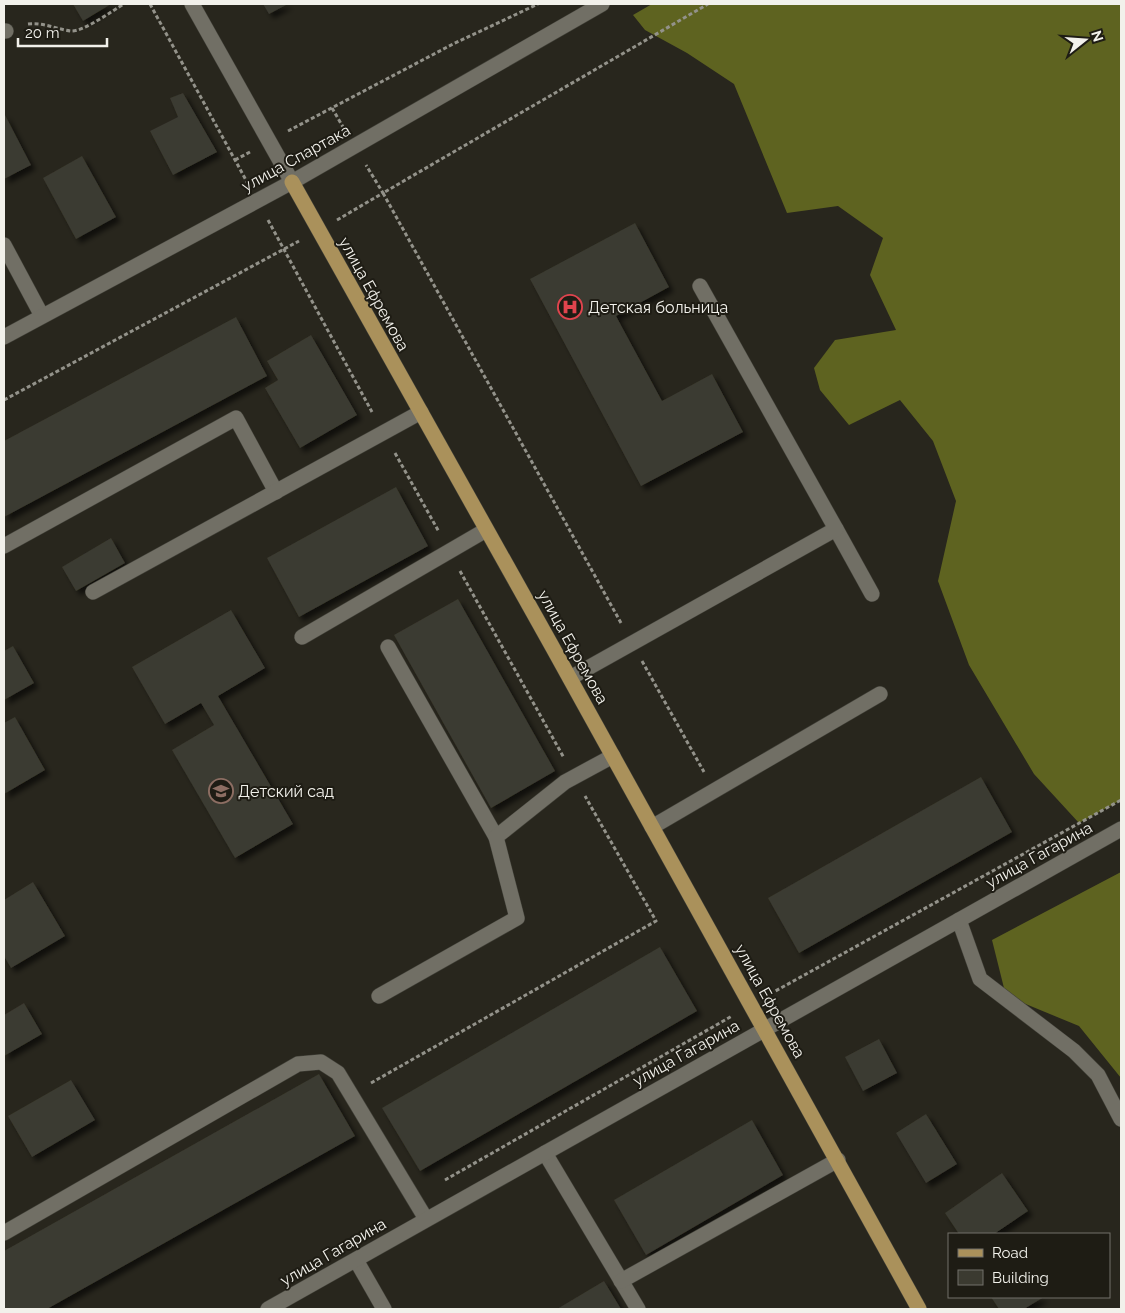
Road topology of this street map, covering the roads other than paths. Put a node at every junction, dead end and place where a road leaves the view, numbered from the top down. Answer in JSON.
{"nodes":[{"id":1,"x":192,"y":4,"type":"edge"},
{"id":2,"x":602,"y":4,"type":"edge"},
{"id":3,"x":292,"y":182,"type":"junction"},
{"id":4,"x":4,"y":245,"type":"edge"},
{"id":5,"x":700,"y":286,"type":"dead end"},
{"id":6,"x":42,"y":316,"type":"junction"},
{"id":7,"x":4,"y":337,"type":"edge"},
{"id":8,"x":421,"y":412,"type":"junction"},
{"id":9,"x":276,"y":492,"type":"junction"},
{"id":10,"x":836,"y":529,"type":"junction"},
{"id":11,"x":486,"y":530,"type":"junction"},
{"id":12,"x":4,"y":546,"type":"edge"},
{"id":13,"x":93,"y":592,"type":"dead end"},
{"id":14,"x":872,"y":594,"type":"dead end"},
{"id":15,"x":302,"y":636,"type":"dead end"},
{"id":16,"x":388,"y":647,"type":"dead end"},
{"id":17,"x":570,"y":678,"type":"junction"},
{"id":18,"x":880,"y":694,"type":"dead end"},
{"id":19,"x":613,"y":756,"type":"junction"},
{"id":20,"x":652,"y":826,"type":"junction"},
{"id":21,"x":1121,"y":829,"type":"edge"},
{"id":22,"x":496,"y":837,"type":"junction"},
{"id":23,"x":959,"y":920,"type":"junction"},
{"id":24,"x":379,"y":996,"type":"dead end"},
{"id":25,"x":766,"y":1029,"type":"junction"},
{"id":26,"x":1121,"y":1119,"type":"edge"},
{"id":27,"x":545,"y":1153,"type":"junction"},
{"id":28,"x":838,"y":1160,"type":"junction"},
{"id":29,"x":426,"y":1219,"type":"junction"},
{"id":30,"x":4,"y":1233,"type":"edge"},
{"id":31,"x":356,"y":1260,"type":"junction"},
{"id":32,"x":622,"y":1281,"type":"junction"},
{"id":33,"x":268,"y":1309,"type":"edge"},
{"id":34,"x":384,"y":1309,"type":"edge"},
{"id":35,"x":638,"y":1309,"type":"edge"},
{"id":36,"x":919,"y":1309,"type":"edge"}],
"edges":[{"from":1,"to":3,"type":"street","name":"улица Ефремова"},
{"from":2,"to":3,"type":"street","name":"улица Спартака"},
{"from":3,"to":6,"type":"street","name":"улица Спартака"},
{"from":3,"to":8,"type":"main road","name":"улица Ефремова"},
{"from":4,"to":6,"type":"street"},
{"from":5,"to":10,"type":"street"},
{"from":6,"to":7,"type":"street","name":"улица Спартака"},
{"from":8,"to":9,"type":"street"},
{"from":8,"to":11,"type":"main road","name":"улица Ефремова"},
{"from":9,"to":12,"type":"street"},
{"from":9,"to":13,"type":"street"},
{"from":10,"to":14,"type":"street"},
{"from":10,"to":17,"type":"street"},
{"from":11,"to":15,"type":"street"},
{"from":11,"to":17,"type":"main road","name":"улица Ефремова"},
{"from":16,"to":22,"type":"street"},
{"from":17,"to":19,"type":"main road","name":"улица Ефремова"},
{"from":18,"to":20,"type":"street"},
{"from":19,"to":20,"type":"main road","name":"улица Ефремова"},
{"from":19,"to":22,"type":"street"},
{"from":20,"to":25,"type":"main road","name":"улица Ефремова"},
{"from":21,"to":23,"type":"street","name":"улица Гагарина"},
{"from":22,"to":24,"type":"street"},
{"from":23,"to":25,"type":"street","name":"улица Гагарина"},
{"from":23,"to":26,"type":"street"},
{"from":25,"to":27,"type":"street","name":"улица Гагарина"},
{"from":25,"to":28,"type":"main road","name":"улица Ефремова"},
{"from":27,"to":29,"type":"street","name":"улица Гагарина"},
{"from":27,"to":32,"type":"street"},
{"from":28,"to":32,"type":"street"},
{"from":28,"to":36,"type":"main road","name":"улица Ефремова"},
{"from":29,"to":30,"type":"street"},
{"from":29,"to":31,"type":"street","name":"улица Гагарина"},
{"from":31,"to":33,"type":"street","name":"улица Гагарина"},
{"from":31,"to":34,"type":"street"},
{"from":32,"to":35,"type":"street"}]}
